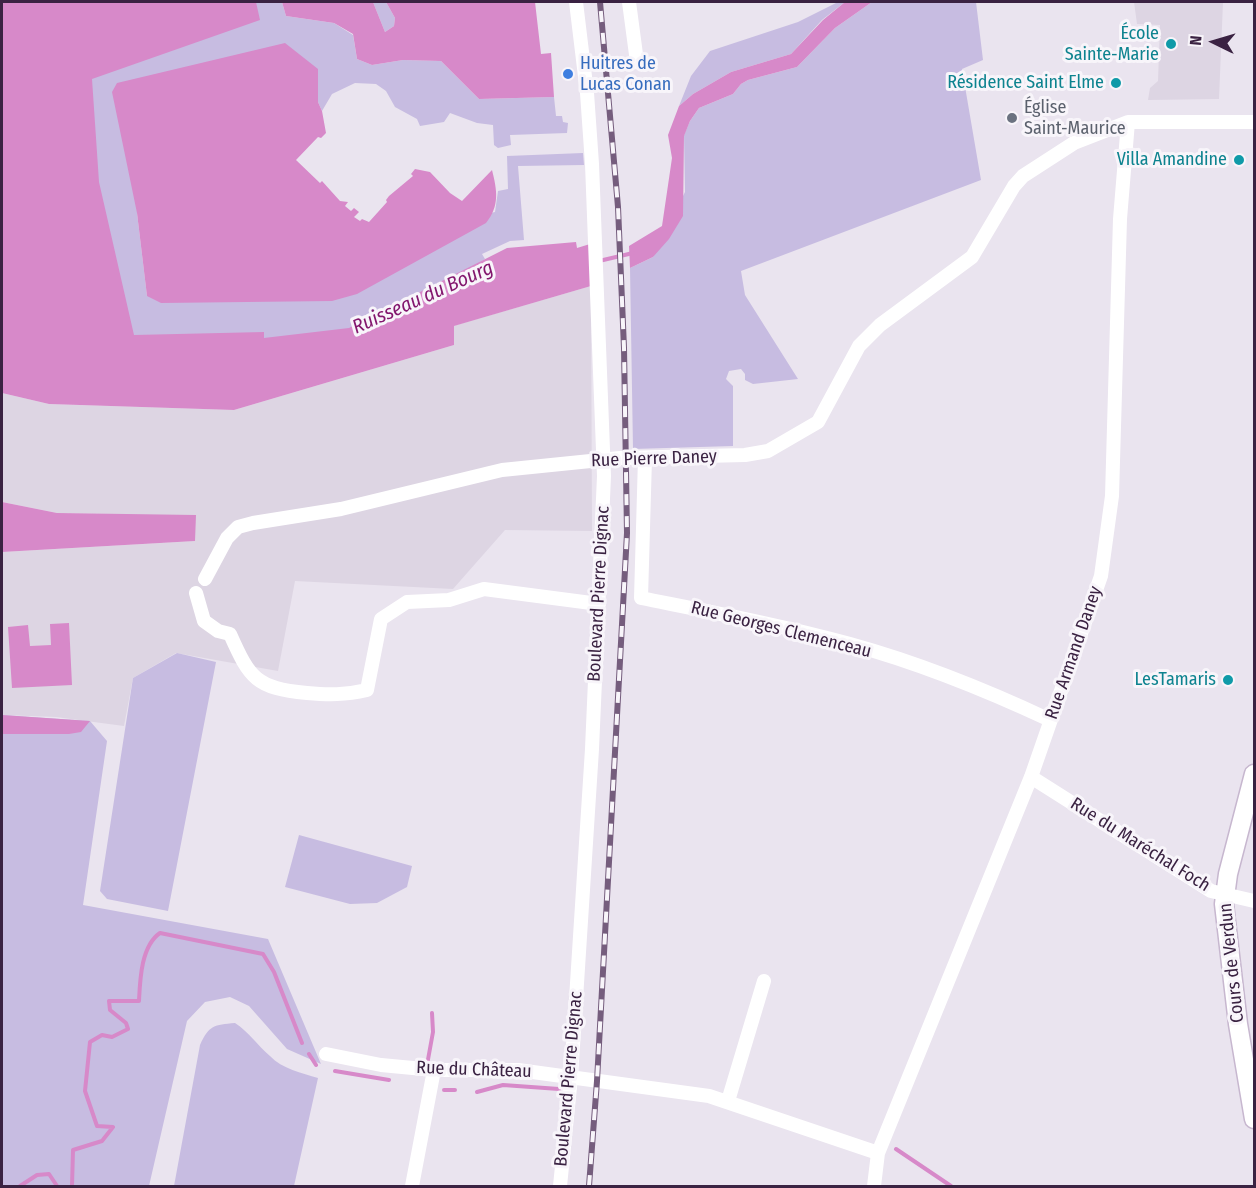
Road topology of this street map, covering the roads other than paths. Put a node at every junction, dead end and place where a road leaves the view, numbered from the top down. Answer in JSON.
{"nodes":[{"id":1,"x":576,"y":2,"type":"edge"},
{"id":2,"x":629,"y":2,"type":"edge"},
{"id":3,"x":637,"y":62,"type":"dead end"},
{"id":4,"x":1128,"y":122,"type":"junction"},
{"id":5,"x":1254,"y":122,"type":"edge"},
{"id":6,"x":645,"y":458,"type":"junction"},
{"id":7,"x":604,"y":459,"type":"junction"},
{"id":8,"x":205,"y":579,"type":"dead end"},
{"id":9,"x":196,"y":593,"type":"dead end"},
{"id":10,"x":599,"y":604,"type":"junction"},
{"id":11,"x":1050,"y":720,"type":"junction"},
{"id":12,"x":1254,"y":774,"type":"edge"},
{"id":13,"x":1031,"y":777,"type":"junction"},
{"id":14,"x":1225,"y":895,"type":"junction"},
{"id":15,"x":1254,"y":901,"type":"edge"},
{"id":16,"x":764,"y":981,"type":"dead end"},
{"id":17,"x":326,"y":1054,"type":"dead end"},
{"id":18,"x":434,"y":1070,"type":"junction"},
{"id":19,"x":571,"y":1077,"type":"junction"},
{"id":20,"x":728,"y":1101,"type":"junction"},
{"id":21,"x":1254,"y":1119,"type":"edge"},
{"id":22,"x":879,"y":1153,"type":"junction"},
{"id":23,"x":412,"y":1186,"type":"edge"},
{"id":24,"x":560,"y":1186,"type":"edge"},
{"id":25,"x":874,"y":1186,"type":"edge"}],
"edges":[{"from":1,"to":7,"type":"street","name":"Boulevard Pierre Dignac"},
{"from":2,"to":3,"type":"street"},
{"from":4,"to":5,"type":"street"},
{"from":4,"to":6,"type":"street","name":"Rue Pierre Daney"},
{"from":4,"to":11,"type":"street","name":"Rue Armand Daney"},
{"from":6,"to":7,"type":"street","name":"Rue Pierre Daney"},
{"from":6,"to":11,"type":"street","name":"Rue Georges Clemenceau"},
{"from":7,"to":8,"type":"street","name":"Rue Pierre Daney"},
{"from":7,"to":10,"type":"street","name":"Boulevard Pierre Dignac"},
{"from":9,"to":10,"type":"street"},
{"from":10,"to":19,"type":"street","name":"Boulevard Pierre Dignac"},
{"from":11,"to":13,"type":"street","name":"Rue Armand Daney"},
{"from":12,"to":14,"type":"main road","name":"Cours de Verdun"},
{"from":13,"to":14,"type":"street","name":"Rue du Maréchal Foch"},
{"from":13,"to":22,"type":"street","name":"Rue Armand Daney"},
{"from":14,"to":15,"type":"street","name":"Rue du Maréchal Foch"},
{"from":14,"to":21,"type":"main road","name":"Cours de Verdun"},
{"from":16,"to":20,"type":"street"},
{"from":17,"to":18,"type":"street","name":"Rue du Château"},
{"from":18,"to":19,"type":"street","name":"Rue du Château"},
{"from":18,"to":23,"type":"street"},
{"from":19,"to":20,"type":"street","name":"Rue du Château"},
{"from":19,"to":24,"type":"street","name":"Boulevard Pierre Dignac"},
{"from":20,"to":22,"type":"street","name":"Rue du Château"},
{"from":22,"to":25,"type":"street"}]}
